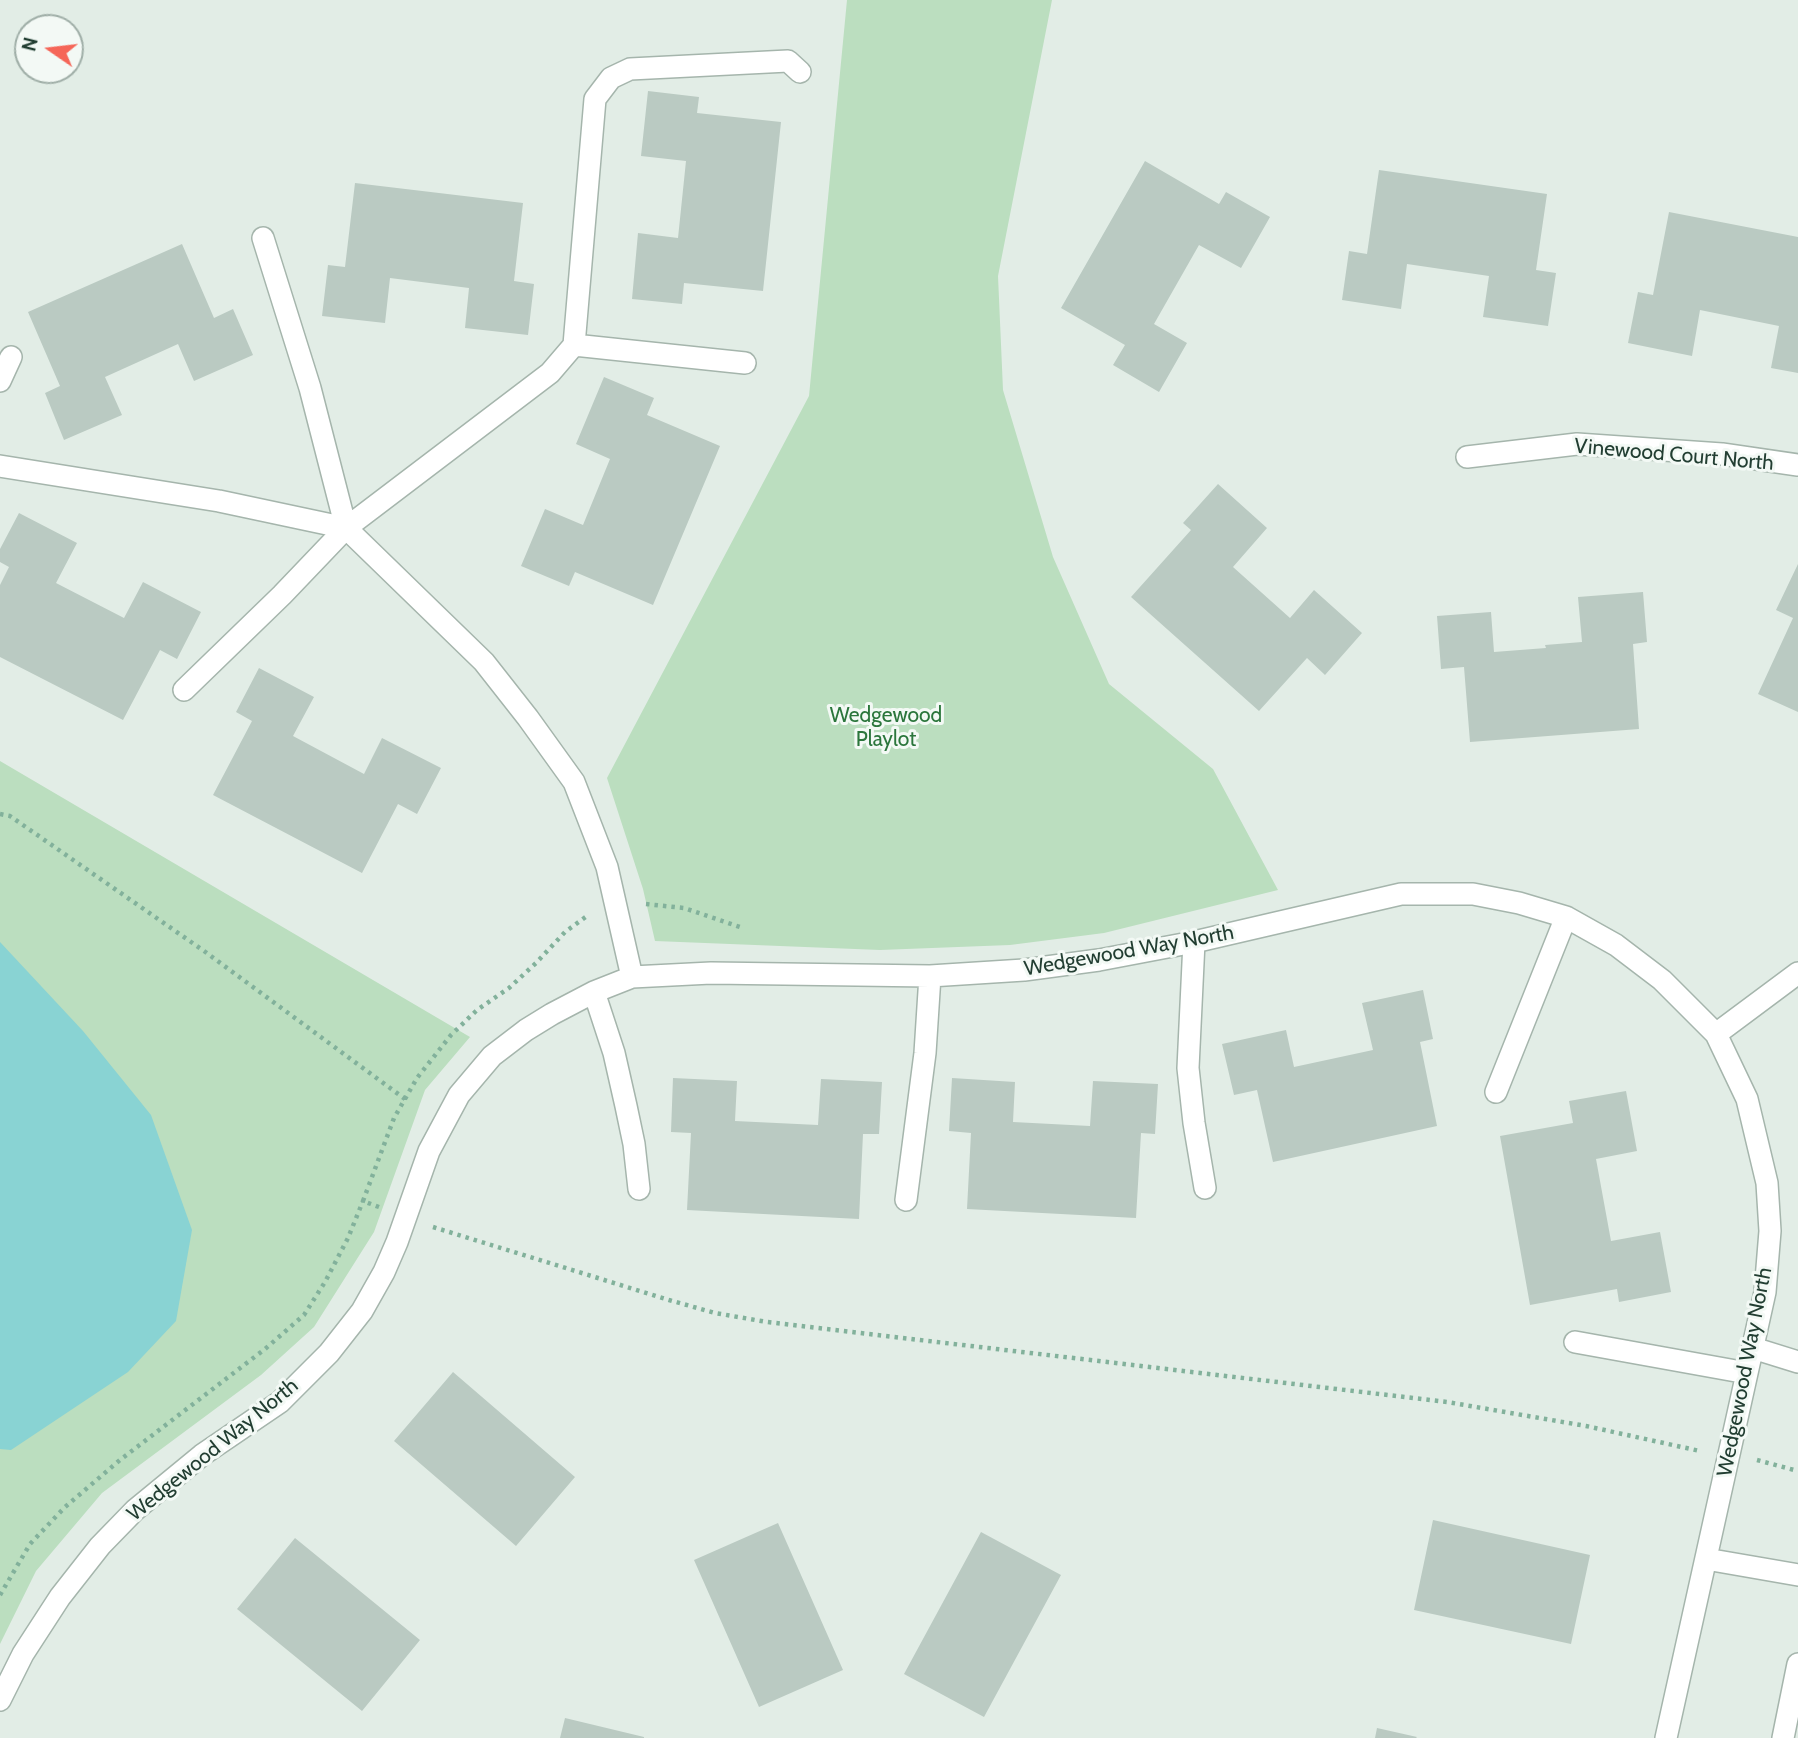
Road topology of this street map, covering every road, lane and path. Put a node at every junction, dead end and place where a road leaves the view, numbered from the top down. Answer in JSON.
{"nodes":[{"id":1,"x":800,"y":72,"type":"dead end"},
{"id":2,"x":263,"y":238,"type":"dead end"},
{"id":3,"x":574,"y":345,"type":"junction"},
{"id":4,"x":11,"y":357,"type":"dead end"},
{"id":5,"x":745,"y":363,"type":"dead end"},
{"id":6,"x":0,"y":381,"type":"edge"},
{"id":7,"x":1467,"y":457,"type":"dead end"},
{"id":8,"x":0,"y":466,"type":"edge"},
{"id":9,"x":1798,"y":466,"type":"edge"},
{"id":10,"x":346,"y":528,"type":"junction"},
{"id":11,"x":184,"y":690,"type":"dead end"},
{"id":12,"x":0,"y":814,"type":"edge"},
{"id":13,"x":617,"y":908,"type":"junction"},
{"id":14,"x":1566,"y":917,"type":"junction"},
{"id":15,"x":740,"y":927,"type":"dead end"},
{"id":16,"x":1194,"y":942,"type":"junction"},
{"id":17,"x":1798,"y":973,"type":"edge"},
{"id":18,"x":930,"y":975,"type":"junction"},
{"id":19,"x":632,"y":977,"type":"junction"},
{"id":20,"x":594,"y":992,"type":"junction"},
{"id":21,"x":1716,"y":1034,"type":"junction"},
{"id":22,"x":1496,"y":1091,"type":"dead end"},
{"id":23,"x":405,"y":1099,"type":"junction"},
{"id":24,"x":1205,"y":1188,"type":"dead end"},
{"id":25,"x":639,"y":1189,"type":"dead end"},
{"id":26,"x":906,"y":1200,"type":"dead end"},
{"id":27,"x":363,"y":1201,"type":"junction"},
{"id":28,"x":406,"y":1217,"type":"junction"},
{"id":29,"x":1575,"y":1342,"type":"dead end"},
{"id":30,"x":1753,"y":1348,"type":"junction"},
{"id":31,"x":1798,"y":1362,"type":"edge"},
{"id":32,"x":1747,"y":1373,"type":"junction"},
{"id":33,"x":1730,"y":1456,"type":"junction"},
{"id":34,"x":1798,"y":1471,"type":"edge"},
{"id":35,"x":1706,"y":1559,"type":"junction"},
{"id":36,"x":1798,"y":1575,"type":"edge"},
{"id":37,"x":0,"y":1595,"type":"edge"},
{"id":38,"x":1798,"y":1664,"type":"edge"},
{"id":39,"x":0,"y":1700,"type":"edge"},
{"id":40,"x":1666,"y":1738,"type":"edge"},
{"id":41,"x":1783,"y":1738,"type":"edge"}],
"edges":[{"from":1,"to":3,"type":"street"},
{"from":2,"to":10,"type":"street"},
{"from":3,"to":5,"type":"street"},
{"from":3,"to":10,"type":"street"},
{"from":4,"to":6,"type":"street"},
{"from":7,"to":9,"type":"street","name":"Vinewood Court North"},
{"from":8,"to":10,"type":"street"},
{"from":10,"to":11,"type":"street"},
{"from":10,"to":13,"type":"street"},
{"from":12,"to":23,"type":"path"},
{"from":13,"to":15,"type":"path"},
{"from":13,"to":19,"type":"street"},
{"from":13,"to":23,"type":"path"},
{"from":14,"to":16,"type":"street","name":"Wedgewood Way North"},
{"from":14,"to":21,"type":"street","name":"Wedgewood Way North"},
{"from":14,"to":22,"type":"street"},
{"from":16,"to":18,"type":"street","name":"Wedgewood Way North"},
{"from":16,"to":24,"type":"street"},
{"from":17,"to":21,"type":"street"},
{"from":18,"to":19,"type":"street","name":"Wedgewood Way North"},
{"from":18,"to":26,"type":"street"},
{"from":19,"to":20,"type":"street","name":"Wedgewood Way North"},
{"from":20,"to":25,"type":"street"},
{"from":20,"to":28,"type":"street","name":"Wedgewood Way North"},
{"from":21,"to":30,"type":"street","name":"Wedgewood Way North"},
{"from":23,"to":27,"type":"path"},
{"from":27,"to":28,"type":"path"},
{"from":27,"to":37,"type":"path"},
{"from":28,"to":33,"type":"path"},
{"from":28,"to":39,"type":"street","name":"Wedgewood Way North"},
{"from":29,"to":32,"type":"street"},
{"from":30,"to":31,"type":"street"},
{"from":30,"to":32,"type":"street","name":"Wedgewood Way North"},
{"from":32,"to":33,"type":"street","name":"Wedgewood Way North"},
{"from":33,"to":34,"type":"path"},
{"from":33,"to":35,"type":"street","name":"Wedgewood Way North"},
{"from":35,"to":36,"type":"street"},
{"from":35,"to":40,"type":"street","name":"Wedgewood Way North"},
{"from":38,"to":41,"type":"street"}]}
